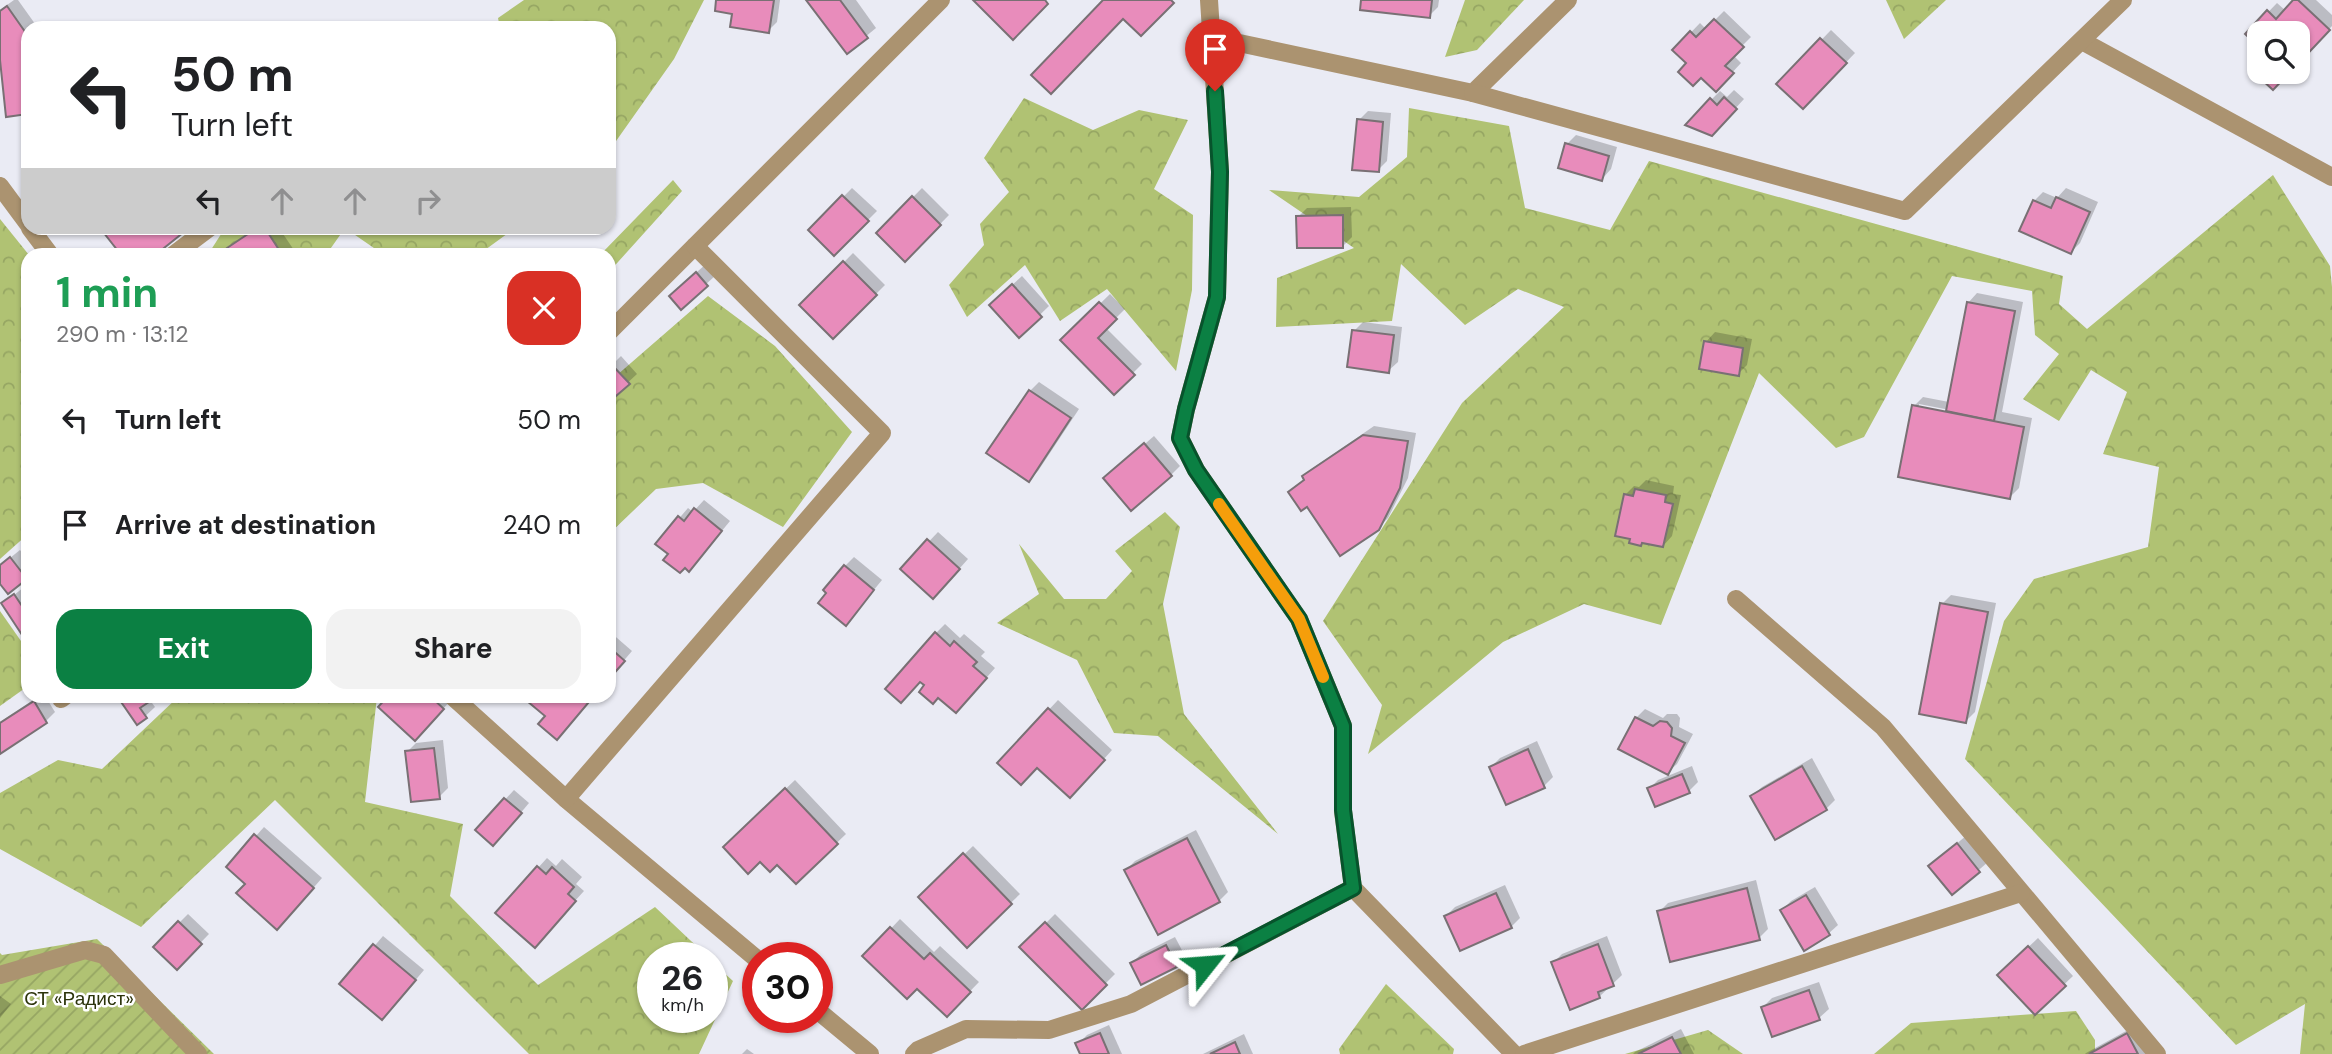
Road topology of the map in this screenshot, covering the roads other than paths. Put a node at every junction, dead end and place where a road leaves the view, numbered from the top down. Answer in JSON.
{"nodes":[{"id":1,"x":942,"y":0,"type":"edge"},
{"id":2,"x":1209,"y":0,"type":"edge"},
{"id":3,"x":1569,"y":0,"type":"edge"},
{"id":4,"x":2123,"y":0,"type":"edge"},
{"id":5,"x":1211,"y":37,"type":"junction"},
{"id":6,"x":2081,"y":41,"type":"junction"},
{"id":7,"x":1473,"y":93,"type":"junction"},
{"id":8,"x":2332,"y":177,"type":"edge"},
{"id":9,"x":0,"y":186,"type":"edge"},
{"id":10,"x":21,"y":215,"type":"edge"},
{"id":11,"x":200,"y":235,"type":"edge"},
{"id":12,"x":695,"y":246,"type":"junction"},
{"id":13,"x":183,"y":248,"type":"edge"},
{"id":14,"x":616,"y":325,"type":"edge"},
{"id":15,"x":1736,"y":598,"type":"dead end"},
{"id":16,"x":460,"y":703,"type":"edge"},
{"id":17,"x":566,"y":799,"type":"junction"},
{"id":18,"x":1353,"y":888,"type":"junction"},
{"id":19,"x":2021,"y":893,"type":"junction"},
{"id":20,"x":742,"y":947,"type":"edge"},
{"id":21,"x":0,"y":975,"type":"edge"},
{"id":22,"x":833,"y":1023,"type":"edge"},
{"id":23,"x":198,"y":1054,"type":"edge"},
{"id":24,"x":870,"y":1054,"type":"edge"},
{"id":25,"x":914,"y":1054,"type":"edge"},
{"id":26,"x":1514,"y":1054,"type":"edge"},
{"id":27,"x":1524,"y":1054,"type":"edge"},
{"id":28,"x":2157,"y":1054,"type":"edge"}],
"edges":[{"from":1,"to":12,"type":"street"},
{"from":2,"to":5,"type":"street"},
{"from":3,"to":7,"type":"street"},
{"from":4,"to":6,"type":"street"},
{"from":5,"to":7,"type":"street"},
{"from":5,"to":18,"type":"street"},
{"from":6,"to":7,"type":"street"},
{"from":6,"to":8,"type":"street"},
{"from":9,"to":10,"type":"street"},
{"from":11,"to":13,"type":"street"},
{"from":12,"to":14,"type":"street"},
{"from":12,"to":17,"type":"street"},
{"from":15,"to":19,"type":"street"},
{"from":16,"to":17,"type":"street"},
{"from":17,"to":20,"type":"street"},
{"from":18,"to":25,"type":"street"},
{"from":18,"to":26,"type":"street"},
{"from":19,"to":27,"type":"street"},
{"from":19,"to":28,"type":"street"},
{"from":21,"to":23,"type":"street"},
{"from":22,"to":24,"type":"street"}]}
